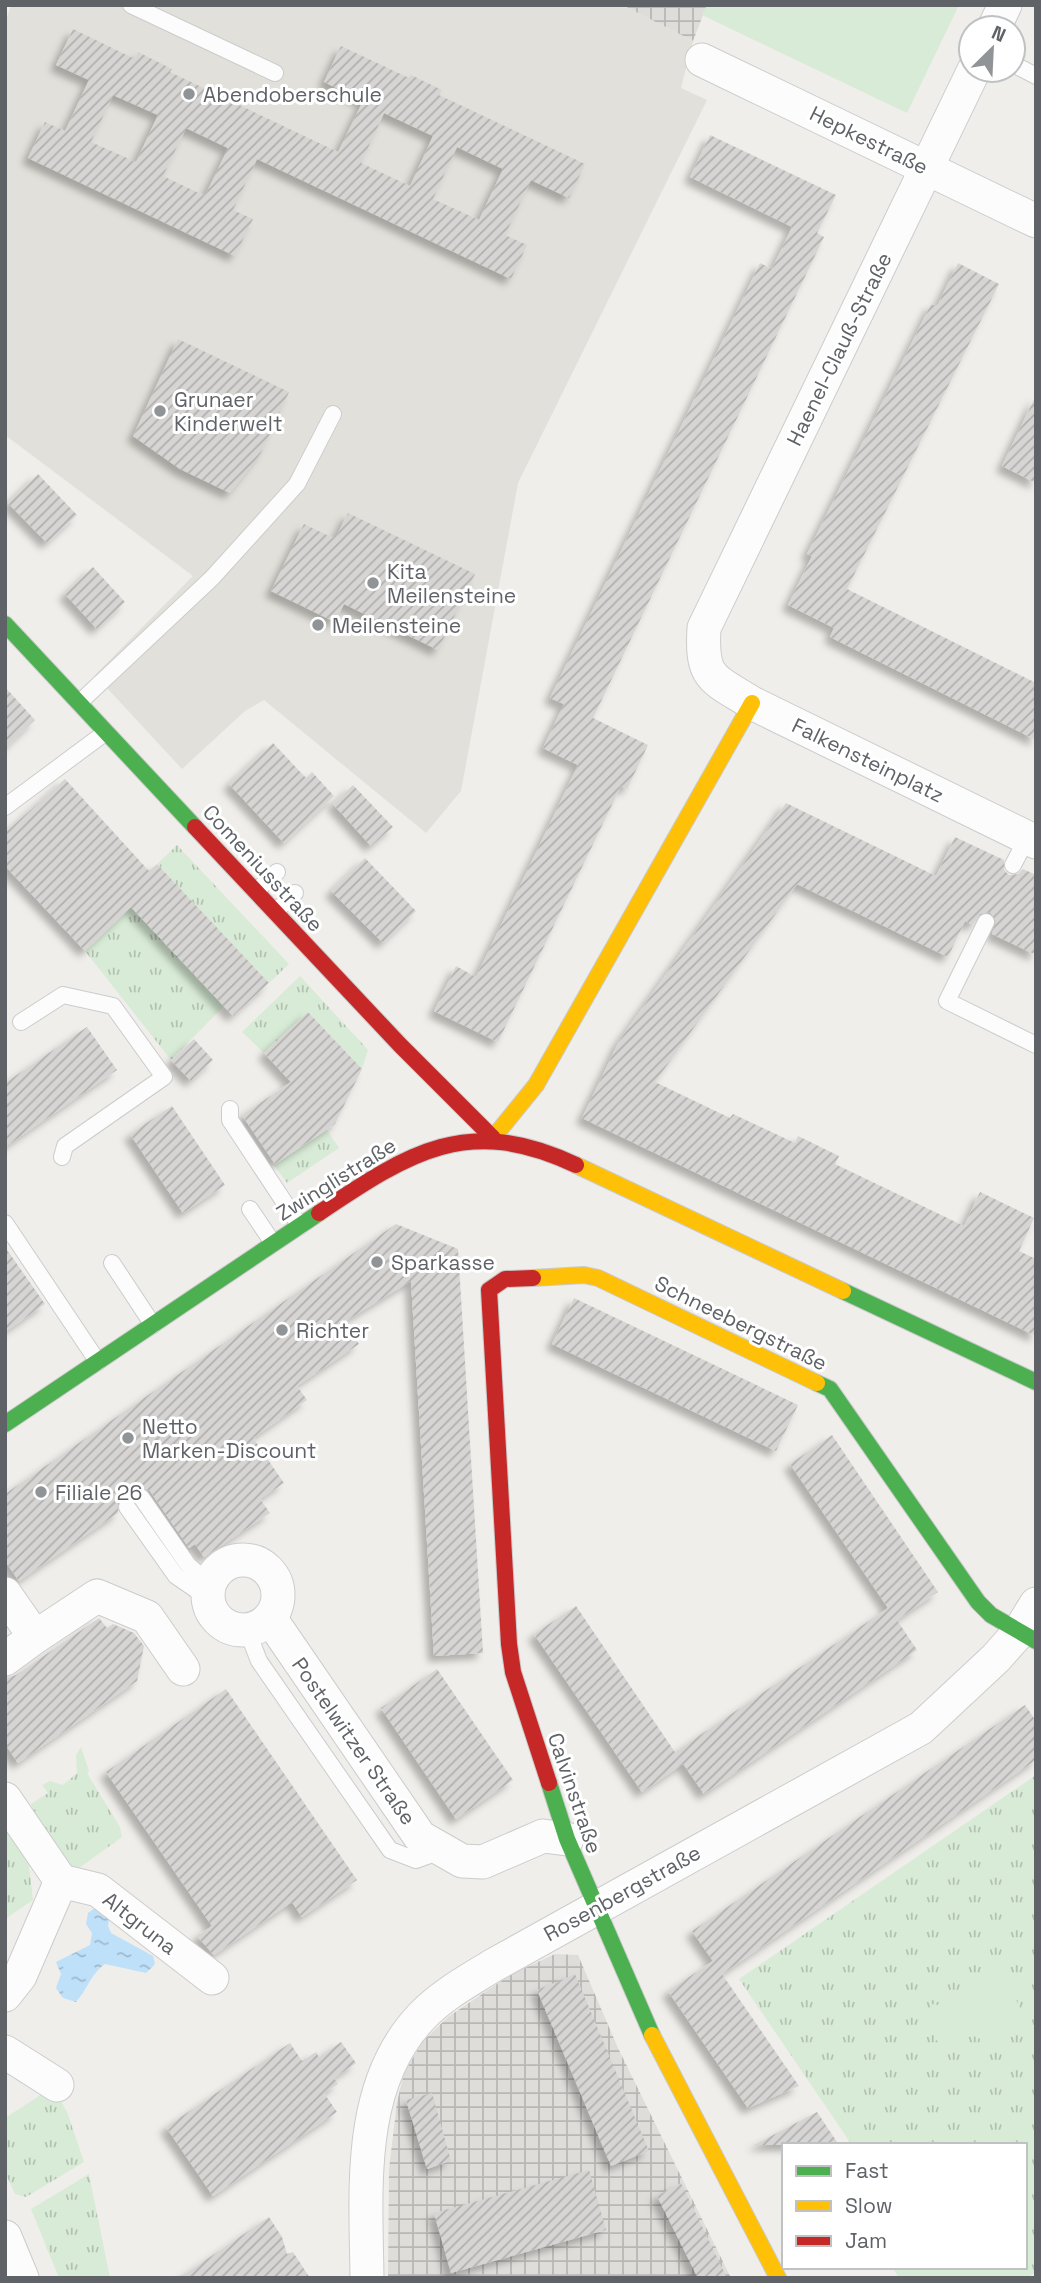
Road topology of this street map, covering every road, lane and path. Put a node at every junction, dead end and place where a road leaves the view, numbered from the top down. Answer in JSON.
{"nodes":[{"id":1,"x":131,"y":5,"type":"edge"},
{"id":2,"x":702,"y":60,"type":"dead end"},
{"id":3,"x":275,"y":73,"type":"dead end"},
{"id":4,"x":967,"y":84,"type":"edge"},
{"id":5,"x":927,"y":168,"type":"junction"},
{"id":6,"x":1036,"y":220,"type":"edge"},
{"id":7,"x":333,"y":414,"type":"dead end"},
{"id":8,"x":5,"y":624,"type":"edge"},
{"id":9,"x":704,"y":628,"type":"joint"},
{"id":10,"x":79,"y":702,"type":"junction"},
{"id":11,"x":752,"y":704,"type":"junction"},
{"id":12,"x":106,"y":732,"type":"junction"},
{"id":13,"x":5,"y":807,"type":"edge"},
{"id":14,"x":1025,"y":848,"type":"edge"},
{"id":15,"x":277,"y":872,"type":"dead end"},
{"id":16,"x":256,"y":891,"type":"junction"},
{"id":17,"x":295,"y":893,"type":"dead end"},
{"id":18,"x":275,"y":912,"type":"junction"},
{"id":19,"x":986,"y":922,"type":"dead end"},
{"id":20,"x":21,"y":1022,"type":"dead end"},
{"id":21,"x":1036,"y":1045,"type":"edge"},
{"id":22,"x":230,"y":1109,"type":"dead end"},
{"id":23,"x":493,"y":1138,"type":"junction"},
{"id":24,"x":62,"y":1157,"type":"dead end"},
{"id":25,"x":250,"y":1209,"type":"dead end"},
{"id":26,"x":5,"y":1223,"type":"edge"},
{"id":27,"x":300,"y":1226,"type":"junction"},
{"id":28,"x":273,"y":1244,"type":"junction"},
{"id":29,"x":112,"y":1263,"type":"dead end"},
{"id":30,"x":497,"y":1284,"type":"joint"},
{"id":31,"x":153,"y":1325,"type":"junction"},
{"id":32,"x":98,"y":1362,"type":"junction"},
{"id":33,"x":1036,"y":1382,"type":"edge"},
{"id":34,"x":5,"y":1424,"type":"edge"},
{"id":35,"x":134,"y":1502,"type":"dead end"},
{"id":36,"x":208,"y":1591,"type":"junction"},
{"id":37,"x":5,"y":1594,"type":"edge"},
{"id":38,"x":1036,"y":1604,"type":"edge"},
{"id":39,"x":258,"y":1624,"type":"junction"},
{"id":40,"x":35,"y":1637,"type":"junction"},
{"id":41,"x":1028,"y":1637,"type":"edge"},
{"id":42,"x":5,"y":1659,"type":"edge"},
{"id":43,"x":183,"y":1669,"type":"dead end"},
{"id":44,"x":5,"y":1799,"type":"edge"},
{"id":45,"x":567,"y":1839,"type":"junction"},
{"id":46,"x":61,"y":1881,"type":"junction"},
{"id":47,"x":595,"y":1908,"type":"junction"},
{"id":48,"x":212,"y":1978,"type":"dead end"},
{"id":49,"x":5,"y":1995,"type":"edge"},
{"id":50,"x":5,"y":2052,"type":"edge"},
{"id":51,"x":57,"y":2085,"type":"dead end"},
{"id":52,"x":5,"y":2238,"type":"edge"},
{"id":53,"x":22,"y":2278,"type":"edge"},
{"id":54,"x":367,"y":2278,"type":"edge"},
{"id":55,"x":778,"y":2278,"type":"edge"}],
"edges":[{"from":1,"to":3,"type":"lane"},
{"from":2,"to":5,"type":"street","name":"Hepkestraße"},
{"from":4,"to":5,"type":"street","name":"Haenel-Clauß-Straße"},
{"from":5,"to":6,"type":"street","name":"Hepkestraße"},
{"from":5,"to":9,"type":"street","name":"Haenel-Clauß-Straße"},
{"from":7,"to":10,"type":"lane"},
{"from":8,"to":10,"type":"street","name":"Comeniusstraße"},
{"from":9,"to":11,"type":"street","name":"Falkensteinplatz"},
{"from":10,"to":12,"type":"street","name":"Comeniusstraße"},
{"from":11,"to":14,"type":"street","name":"Falkensteinplatz"},
{"from":11,"to":23,"type":"street"},
{"from":12,"to":13,"type":"lane"},
{"from":12,"to":16,"type":"street","name":"Comeniusstraße"},
{"from":15,"to":16,"type":"lane"},
{"from":16,"to":18,"type":"street","name":"Comeniusstraße"},
{"from":17,"to":18,"type":"lane"},
{"from":18,"to":23,"type":"street","name":"Comeniusstraße"},
{"from":19,"to":21,"type":"lane"},
{"from":20,"to":24,"type":"lane"},
{"from":22,"to":27,"type":"lane"},
{"from":23,"to":27,"type":"street","name":"Zwinglistraße"},
{"from":23,"to":33,"type":"street"},
{"from":25,"to":28,"type":"lane"},
{"from":26,"to":32,"type":"lane"},
{"from":27,"to":28,"type":"street","name":"Zwinglistraße"},
{"from":28,"to":31,"type":"street","name":"Zwinglistraße"},
{"from":29,"to":31,"type":"lane"},
{"from":30,"to":41,"type":"street","name":"Schneebergstraße"},
{"from":30,"to":45,"type":"street","name":"Calvinstraße"},
{"from":31,"to":32,"type":"street","name":"Zwinglistraße"},
{"from":32,"to":34,"type":"street","name":"Zwinglistraße"},
{"from":35,"to":36,"type":"lane"},
{"from":36,"to":39,"type":"street"},
{"from":36,"to":39,"type":"street"},
{"from":37,"to":40,"type":"street"},
{"from":38,"to":41,"type":"street","name":"Rosenbergstraße"},
{"from":39,"to":45,"type":"street","name":"Postelwitzer Straße"},
{"from":40,"to":42,"type":"street"},
{"from":40,"to":43,"type":"street"},
{"from":41,"to":47,"type":"street","name":"Rosenbergstraße"},
{"from":44,"to":46,"type":"street"},
{"from":45,"to":47,"type":"street","name":"Calvinstraße"},
{"from":46,"to":48,"type":"street","name":"Altgruna"},
{"from":46,"to":49,"type":"street"},
{"from":47,"to":54,"type":"street","name":"Rosenbergstraße"},
{"from":47,"to":55,"type":"street","name":"Calvinstraße"},
{"from":50,"to":51,"type":"street"},
{"from":52,"to":53,"type":"street"}]}
